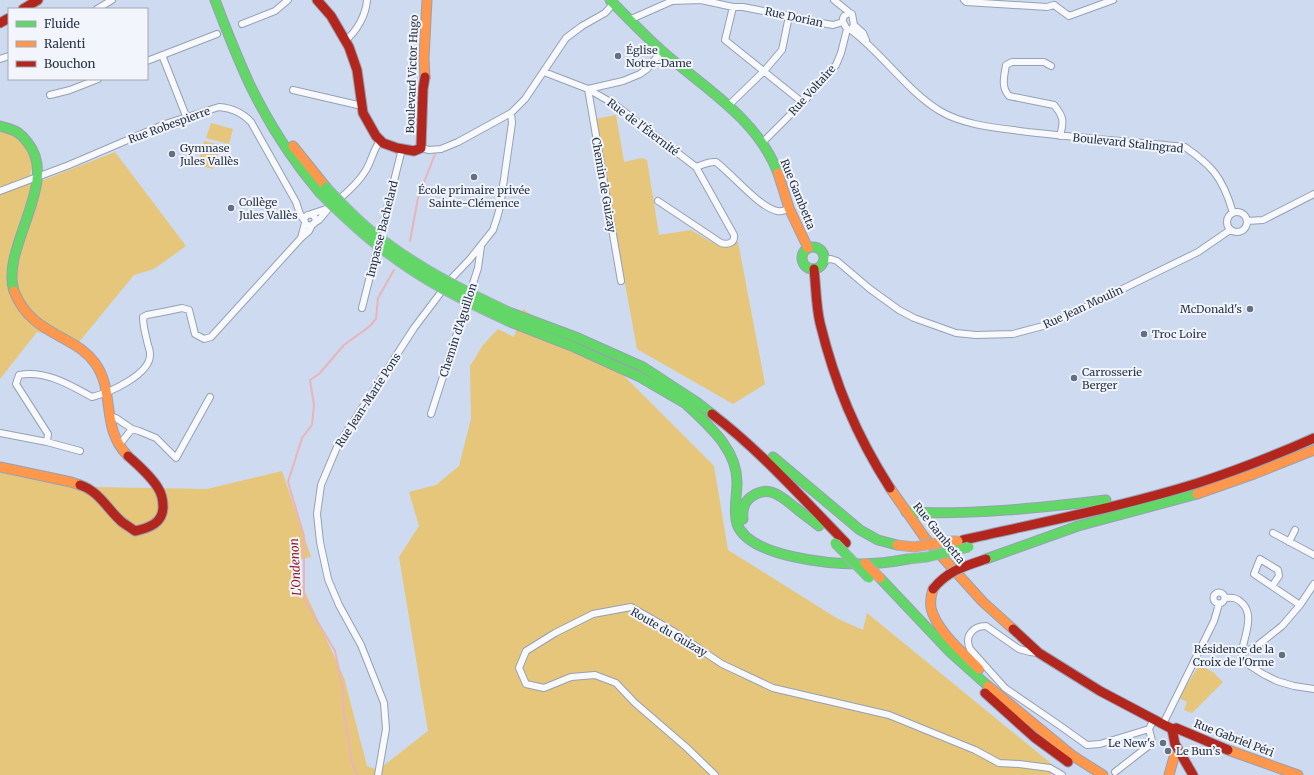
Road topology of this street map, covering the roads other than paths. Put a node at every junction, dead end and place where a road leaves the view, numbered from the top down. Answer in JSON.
{"nodes":[{"id":1,"x":38,"y":0,"type":"edge"},
{"id":2,"x":112,"y":0,"type":"edge"},
{"id":3,"x":215,"y":0,"type":"edge"},
{"id":4,"x":223,"y":0,"type":"edge"},
{"id":5,"x":288,"y":0,"type":"edge"},
{"id":6,"x":317,"y":0,"type":"edge"},
{"id":7,"x":367,"y":0,"type":"edge"},
{"id":8,"x":427,"y":0,"type":"edge"},
{"id":9,"x":692,"y":0,"type":"edge"},
{"id":10,"x":964,"y":0,"type":"edge"},
{"id":11,"x":1113,"y":0,"type":"edge"},
{"id":12,"x":836,"y":1,"type":"edge"},
{"id":13,"x":611,"y":2,"type":"edge"},
{"id":14,"x":1053,"y":3,"type":"edge"},
{"id":15,"x":733,"y":7,"type":"junction"},
{"id":16,"x":25,"y":8,"type":"edge"},
{"id":17,"x":99,"y":8,"type":"edge"},
{"id":18,"x":850,"y":13,"type":"junction"},
{"id":19,"x":790,"y":16,"type":"junction"},
{"id":20,"x":629,"y":20,"type":"junction"},
{"id":21,"x":843,"y":20,"type":"junction"},
{"id":22,"x":242,"y":24,"type":"dead end"},
{"id":23,"x":851,"y":28,"type":"junction"},
{"id":24,"x":217,"y":34,"type":"dead end"},
{"id":25,"x":345,"y":41,"type":"junction"},
{"id":26,"x":662,"y":51,"type":"junction"},
{"id":27,"x":162,"y":55,"type":"junction"},
{"id":28,"x":148,"y":61,"type":"edge"},
{"id":29,"x":1051,"y":66,"type":"dead end"},
{"id":30,"x":764,"y":71,"type":"junction"},
{"id":31,"x":544,"y":72,"type":"junction"},
{"id":32,"x":95,"y":80,"type":"edge"},
{"id":33,"x":588,"y":89,"type":"junction"},
{"id":34,"x":293,"y":90,"type":"dead end"},
{"id":35,"x":50,"y":95,"type":"dead end"},
{"id":36,"x":802,"y":102,"type":"junction"},
{"id":37,"x":362,"y":106,"type":"junction"},
{"id":38,"x":728,"y":106,"type":"junction"},
{"id":39,"x":511,"y":113,"type":"junction"},
{"id":40,"x":186,"y":116,"type":"junction"},
{"id":41,"x":0,"y":126,"type":"edge"},
{"id":42,"x":1060,"y":136,"type":"junction"},
{"id":43,"x":380,"y":141,"type":"junction"},
{"id":44,"x":762,"y":143,"type":"junction"},
{"id":45,"x":421,"y":148,"type":"junction"},
{"id":46,"x":402,"y":149,"type":"junction"},
{"id":47,"x":696,"y":167,"type":"junction"},
{"id":48,"x":36,"y":177,"type":"junction"},
{"id":49,"x":323,"y":190,"type":"junction"},
{"id":50,"x":0,"y":191,"type":"edge"},
{"id":51,"x":1314,"y":194,"type":"edge"},
{"id":52,"x":296,"y":202,"type":"junction"},
{"id":53,"x":658,"y":202,"type":"dead end"},
{"id":54,"x":329,"y":208,"type":"junction"},
{"id":55,"x":789,"y":208,"type":"junction"},
{"id":56,"x":1233,"y":213,"type":"junction"},
{"id":57,"x":310,"y":214,"type":"junction"},
{"id":58,"x":1247,"y":221,"type":"junction"},
{"id":59,"x":305,"y":222,"type":"junction"},
{"id":60,"x":313,"y":224,"type":"junction"},
{"id":61,"x":1230,"y":230,"type":"junction"},
{"id":62,"x":301,"y":238,"type":"junction"},
{"id":63,"x":481,"y":246,"type":"junction"},
{"id":64,"x":808,"y":248,"type":"junction"},
{"id":65,"x":824,"y":260,"type":"junction"},
{"id":66,"x":814,"y":270,"type":"junction"},
{"id":67,"x":621,"y":281,"type":"dead end"},
{"id":68,"x":362,"y":308,"type":"dead end"},
{"id":69,"x":510,"y":317,"type":"junction"},
{"id":70,"x":106,"y":392,"type":"junction"},
{"id":71,"x":210,"y":397,"type":"dead end"},
{"id":72,"x":687,"y":405,"type":"junction"},
{"id":73,"x":431,"y":414,"type":"dead end"},
{"id":74,"x":110,"y":416,"type":"junction"},
{"id":75,"x":731,"y":428,"type":"junction"},
{"id":76,"x":132,"y":429,"type":"junction"},
{"id":77,"x":0,"y":433,"type":"edge"},
{"id":78,"x":1314,"y":438,"type":"edge"},
{"id":79,"x":47,"y":442,"type":"junction"},
{"id":80,"x":119,"y":445,"type":"junction"},
{"id":81,"x":1314,"y":450,"type":"edge"},
{"id":82,"x":80,"y":451,"type":"dead end"},
{"id":83,"x":0,"y":467,"type":"edge"},
{"id":84,"x":1198,"y":483,"type":"junction"},
{"id":85,"x":906,"y":512,"type":"junction"},
{"id":86,"x":1112,"y":516,"type":"junction"},
{"id":87,"x":819,"y":526,"type":"junction"},
{"id":88,"x":1295,"y":530,"type":"dead end"},
{"id":89,"x":1273,"y":533,"type":"dead end"},
{"id":90,"x":1289,"y":542,"type":"junction"},
{"id":91,"x":963,"y":543,"type":"junction"},
{"id":92,"x":1314,"y":555,"type":"edge"},
{"id":93,"x":905,"y":557,"type":"junction"},
{"id":94,"x":1314,"y":584,"type":"edge"},
{"id":95,"x":1272,"y":586,"type":"junction"},
{"id":96,"x":1225,"y":598,"type":"junction"},
{"id":97,"x":1219,"y":604,"type":"junction"},
{"id":98,"x":1300,"y":605,"type":"junction"},
{"id":99,"x":1242,"y":651,"type":"junction"},
{"id":100,"x":1039,"y":653,"type":"junction"},
{"id":101,"x":1314,"y":689,"type":"edge"},
{"id":102,"x":1154,"y":719,"type":"junction"},
{"id":103,"x":1163,"y":724,"type":"junction"},
{"id":104,"x":1172,"y":728,"type":"junction"},
{"id":105,"x":1149,"y":729,"type":"junction"},
{"id":106,"x":1046,"y":734,"type":"junction"},
{"id":107,"x":1180,"y":752,"type":"junction"},
{"id":108,"x":1115,"y":772,"type":"dead end"},
{"id":109,"x":378,"y":775,"type":"edge"},
{"id":110,"x":715,"y":775,"type":"edge"},
{"id":111,"x":1062,"y":775,"type":"edge"},
{"id":112,"x":1089,"y":775,"type":"edge"},
{"id":113,"x":1103,"y":775,"type":"edge"},
{"id":114,"x":1169,"y":775,"type":"edge"},
{"id":115,"x":1193,"y":775,"type":"edge"},
{"id":116,"x":1298,"y":775,"type":"edge"}],
"edges":[{"from":1,"to":16,"type":"main road"},
{"from":2,"to":17,"type":"street"},
{"from":3,"to":49,"type":"main road"},
{"from":4,"to":49,"type":"main road"},
{"from":5,"to":22,"type":"street"},
{"from":6,"to":25,"type":"main road"},
{"from":7,"to":25,"type":"street"},
{"from":8,"to":45,"type":"main road","name":"Boulevard Victor Hugo"},
{"from":9,"to":15,"type":"street","name":"Rue Dorian"},
{"from":9,"to":20,"type":"street","name":"Rue Dorian"},
{"from":10,"to":14,"type":"street"},
{"from":11,"to":14,"type":"street"},
{"from":12,"to":18,"type":"street"},
{"from":12,"to":21,"type":"street"},
{"from":13,"to":20,"type":"main road","name":"Rue Gambetta"},
{"from":13,"to":31,"type":"street"},
{"from":15,"to":19,"type":"street","name":"Rue Dorian"},
{"from":15,"to":30,"type":"street"},
{"from":18,"to":21,"type":"street"},
{"from":18,"to":23,"type":"street"},
{"from":19,"to":21,"type":"street","name":"Rue Dorian"},
{"from":19,"to":30,"type":"street"},
{"from":20,"to":26,"type":"main road","name":"Rue Gambetta"},
{"from":21,"to":23,"type":"street"},
{"from":23,"to":36,"type":"street","name":"Rue Voltaire"},
{"from":23,"to":42,"type":"street","name":"Boulevard Stalingrad"},
{"from":24,"to":27,"type":"street"},
{"from":25,"to":37,"type":"main road"},
{"from":26,"to":33,"type":"street"},
{"from":26,"to":38,"type":"main road","name":"Rue Gambetta"},
{"from":27,"to":28,"type":"street"},
{"from":27,"to":40,"type":"street"},
{"from":29,"to":42,"type":"street"},
{"from":30,"to":36,"type":"street"},
{"from":30,"to":38,"type":"street"},
{"from":31,"to":33,"type":"street","name":"Rue de l'Éternité"},
{"from":31,"to":39,"type":"street"},
{"from":32,"to":35,"type":"street"},
{"from":33,"to":47,"type":"street","name":"Rue de l'Éternité"},
{"from":33,"to":67,"type":"street","name":"Chemin de Guizay"},
{"from":34,"to":37,"type":"street"},
{"from":36,"to":44,"type":"street","name":"Rue Voltaire"},
{"from":37,"to":43,"type":"main road"},
{"from":38,"to":44,"type":"main road","name":"Rue Gambetta"},
{"from":39,"to":45,"type":"street"},
{"from":39,"to":63,"type":"street","name":"Rue Jean-Marie Pons"},
{"from":40,"to":48,"type":"street","name":"Rue Robespierre"},
{"from":40,"to":52,"type":"street","name":"Rue Robespierre"},
{"from":41,"to":48,"type":"main road"},
{"from":42,"to":56,"type":"street","name":"Boulevard Stalingrad"},
{"from":43,"to":46,"type":"main road"},
{"from":43,"to":54,"type":"street"},
{"from":44,"to":55,"type":"main road","name":"Rue Gambetta"},
{"from":45,"to":46,"type":"main road"},
{"from":46,"to":68,"type":"street","name":"Impasse Bachelard"},
{"from":47,"to":53,"type":"street","name":"Rue de l'Éternité"},
{"from":47,"to":55,"type":"street"},
{"from":48,"to":50,"type":"street","name":"Rue Robespierre"},
{"from":48,"to":70,"type":"main road"},
{"from":49,"to":69,"type":"main road","bridge":true},
{"from":51,"to":58,"type":"street"},
{"from":52,"to":57,"type":"street"},
{"from":52,"to":59,"type":"street"},
{"from":54,"to":57,"type":"street"},
{"from":54,"to":60,"type":"street"},
{"from":55,"to":64,"type":"main road","name":"Rue Gambetta"},
{"from":56,"to":58,"type":"street"},
{"from":56,"to":61,"type":"street"},
{"from":57,"to":59,"type":"street"},
{"from":57,"to":60,"type":"street"},
{"from":58,"to":61,"type":"street"},
{"from":59,"to":60,"type":"street"},
{"from":59,"to":62,"type":"street"},
{"from":60,"to":62,"type":"street"},
{"from":61,"to":65,"type":"street","name":"Rue Jean Moulin"},
{"from":62,"to":70,"type":"street"},
{"from":63,"to":73,"type":"street","name":"Chemin d'Aguillon"},
{"from":63,"to":109,"type":"street","name":"Rue Jean-Marie Pons"},
{"from":64,"to":65,"type":"main road"},
{"from":64,"to":66,"type":"main road"},
{"from":65,"to":66,"type":"main road"},
{"from":66,"to":85,"type":"main road","name":"Rue Gambetta"},
{"from":69,"to":72,"type":"main road"},
{"from":69,"to":75,"type":"main road"},
{"from":70,"to":74,"type":"main road"},
{"from":70,"to":79,"type":"street"},
{"from":71,"to":76,"type":"street"},
{"from":72,"to":87,"type":"main road"},
{"from":72,"to":93,"type":"main road"},
{"from":74,"to":76,"type":"street"},
{"from":74,"to":80,"type":"main road"},
{"from":75,"to":91,"type":"main road","bridge":true},
{"from":75,"to":106,"type":"main road","bridge":true},
{"from":76,"to":80,"type":"street"},
{"from":77,"to":79,"type":"street"},
{"from":78,"to":84,"type":"main road"},
{"from":79,"to":82,"type":"street"},
{"from":80,"to":83,"type":"main road"},
{"from":81,"to":86,"type":"main road"},
{"from":84,"to":85,"type":"main road"},
{"from":84,"to":91,"type":"main road"},
{"from":85,"to":100,"type":"main road","name":"Rue Gambetta"},
{"from":86,"to":91,"type":"main road"},
{"from":86,"to":106,"type":"main road","bridge":true},
{"from":87,"to":93,"type":"main road"},
{"from":87,"to":112,"type":"main road","bridge":true},
{"from":88,"to":90,"type":"street"},
{"from":89,"to":90,"type":"street"},
{"from":90,"to":92,"type":"street"},
{"from":91,"to":93,"type":"main road","bridge":true},
{"from":94,"to":98,"type":"street"},
{"from":95,"to":95,"type":"street"},
{"from":95,"to":98,"type":"street"},
{"from":96,"to":97,"type":"street"},
{"from":96,"to":97,"type":"street"},
{"from":96,"to":99,"type":"street"},
{"from":97,"to":103,"type":"street"},
{"from":98,"to":99,"type":"street"},
{"from":99,"to":101,"type":"street"},
{"from":100,"to":102,"type":"main road","name":"Rue Gambetta"},
{"from":100,"to":105,"type":"street"},
{"from":102,"to":103,"type":"main road","name":"Rue Gambetta"},
{"from":102,"to":105,"type":"street"},
{"from":103,"to":104,"type":"main road","name":"Rue Gabriel Péri"},
{"from":104,"to":107,"type":"main road"},
{"from":104,"to":116,"type":"main road","name":"Rue Gabriel Péri"},
{"from":105,"to":108,"type":"street"},
{"from":106,"to":113,"type":"main road"},
{"from":107,"to":114,"type":"main road"},
{"from":107,"to":115,"type":"main road"},
{"from":110,"to":111,"type":"street","name":"Route du Guizay"}]}
